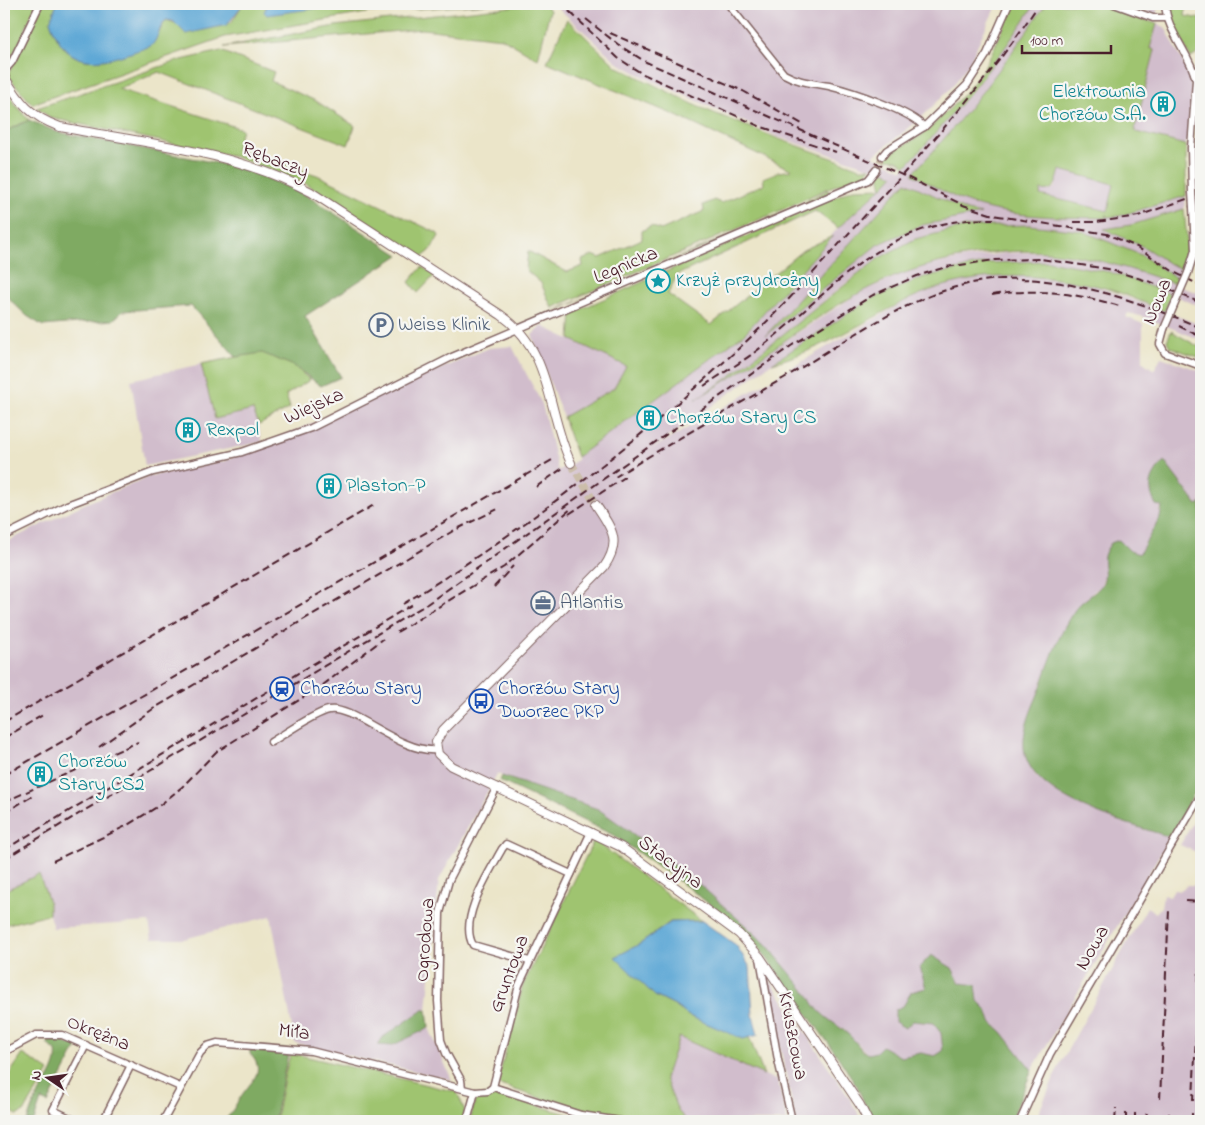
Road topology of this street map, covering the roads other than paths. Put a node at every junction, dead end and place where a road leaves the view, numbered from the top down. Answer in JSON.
{"nodes":[{"id":1,"x":40,"y":4,"type":"edge"},
{"id":2,"x":728,"y":4,"type":"edge"},
{"id":3,"x":1009,"y":4,"type":"edge"},
{"id":4,"x":1114,"y":4,"type":"edge"},
{"id":5,"x":1165,"y":4,"type":"edge"},
{"id":6,"x":1166,"y":18,"type":"junction"},
{"id":7,"x":1201,"y":68,"type":"edge"},
{"id":8,"x":4,"y":71,"type":"edge"},
{"id":9,"x":1194,"y":73,"type":"junction"},
{"id":10,"x":4,"y":76,"type":"edge"},
{"id":11,"x":924,"y":127,"type":"junction"},
{"id":12,"x":882,"y":156,"type":"tunnel mouth"},
{"id":13,"x":876,"y":170,"type":"tunnel mouth"},
{"id":14,"x":1198,"y":256,"type":"edge"},
{"id":15,"x":518,"y":330,"type":"junction"},
{"id":16,"x":1201,"y":366,"type":"edge"},
{"id":17,"x":571,"y":463,"type":"tunnel mouth"},
{"id":18,"x":596,"y":506,"type":"tunnel mouth"},
{"id":19,"x":4,"y":536,"type":"edge"},
{"id":20,"x":271,"y":742,"type":"dead end"},
{"id":21,"x":436,"y":750,"type":"junction"},
{"id":22,"x":497,"y":787,"type":"junction"},
{"id":23,"x":1201,"y":794,"type":"edge"},
{"id":24,"x":591,"y":832,"type":"junction"},
{"id":25,"x":571,"y":874,"type":"junction"},
{"id":26,"x":760,"y":957,"type":"junction"},
{"id":27,"x":529,"y":961,"type":"junction"},
{"id":28,"x":86,"y":1045,"type":"junction"},
{"id":29,"x":4,"y":1052,"type":"edge"},
{"id":30,"x":131,"y":1065,"type":"junction"},
{"id":31,"x":180,"y":1087,"type":"junction"},
{"id":32,"x":493,"y":1087,"type":"junction"},
{"id":33,"x":462,"y":1088,"type":"junction"},
{"id":34,"x":475,"y":1092,"type":"junction"},
{"id":35,"x":76,"y":1121,"type":"edge"},
{"id":36,"x":103,"y":1121,"type":"edge"},
{"id":37,"x":163,"y":1121,"type":"edge"},
{"id":38,"x":467,"y":1121,"type":"edge"},
{"id":39,"x":620,"y":1121,"type":"edge"},
{"id":40,"x":792,"y":1121,"type":"edge"},
{"id":41,"x":868,"y":1121,"type":"edge"},
{"id":42,"x":1020,"y":1121,"type":"edge"}],
"edges":[{"from":1,"to":8,"type":"street"},
{"from":2,"to":11,"type":"street"},
{"from":3,"to":11,"type":"street"},
{"from":4,"to":6,"type":"street"},
{"from":5,"to":6,"type":"street"},
{"from":6,"to":9,"type":"street"},
{"from":7,"to":9,"type":"street"},
{"from":9,"to":14,"type":"street","bridge":true},
{"from":10,"to":15,"type":"street","name":"Rębaczy"},
{"from":11,"to":12,"type":"street"},
{"from":13,"to":15,"type":"street","name":"Legnicka"},
{"from":14,"to":16,"type":"street","name":"Nowa","bridge":true},
{"from":15,"to":17,"type":"street"},
{"from":15,"to":19,"type":"street","name":"Wiejska"},
{"from":18,"to":21,"type":"street"},
{"from":20,"to":21,"type":"street"},
{"from":21,"to":22,"type":"street","name":"Stacyjna"},
{"from":22,"to":24,"type":"street","name":"Stacyjna"},
{"from":22,"to":33,"type":"street","name":"Ogrodowa"},
{"from":23,"to":42,"type":"street","name":"Nowa"},
{"from":24,"to":25,"type":"street","name":"Gruntowa"},
{"from":24,"to":26,"type":"street","name":"Stacyjna"},
{"from":25,"to":27,"type":"street","name":"Gruntowa"},
{"from":25,"to":27,"type":"street"},
{"from":26,"to":40,"type":"street","name":"Kruszcowa"},
{"from":26,"to":41,"type":"street","name":"Stacyjna"},
{"from":27,"to":32,"type":"street","name":"Gruntowa"},
{"from":28,"to":29,"type":"street","name":"Okrężna"},
{"from":28,"to":30,"type":"street","name":"Okrężna"},
{"from":28,"to":35,"type":"street"},
{"from":30,"to":31,"type":"street","name":"Okrężna"},
{"from":30,"to":36,"type":"street"},
{"from":31,"to":33,"type":"street","name":"Miła"},
{"from":31,"to":37,"type":"street","name":"Miła"},
{"from":32,"to":34,"type":"street"},
{"from":32,"to":39,"type":"street"},
{"from":33,"to":34,"type":"street"},
{"from":34,"to":38,"type":"street"}]}
